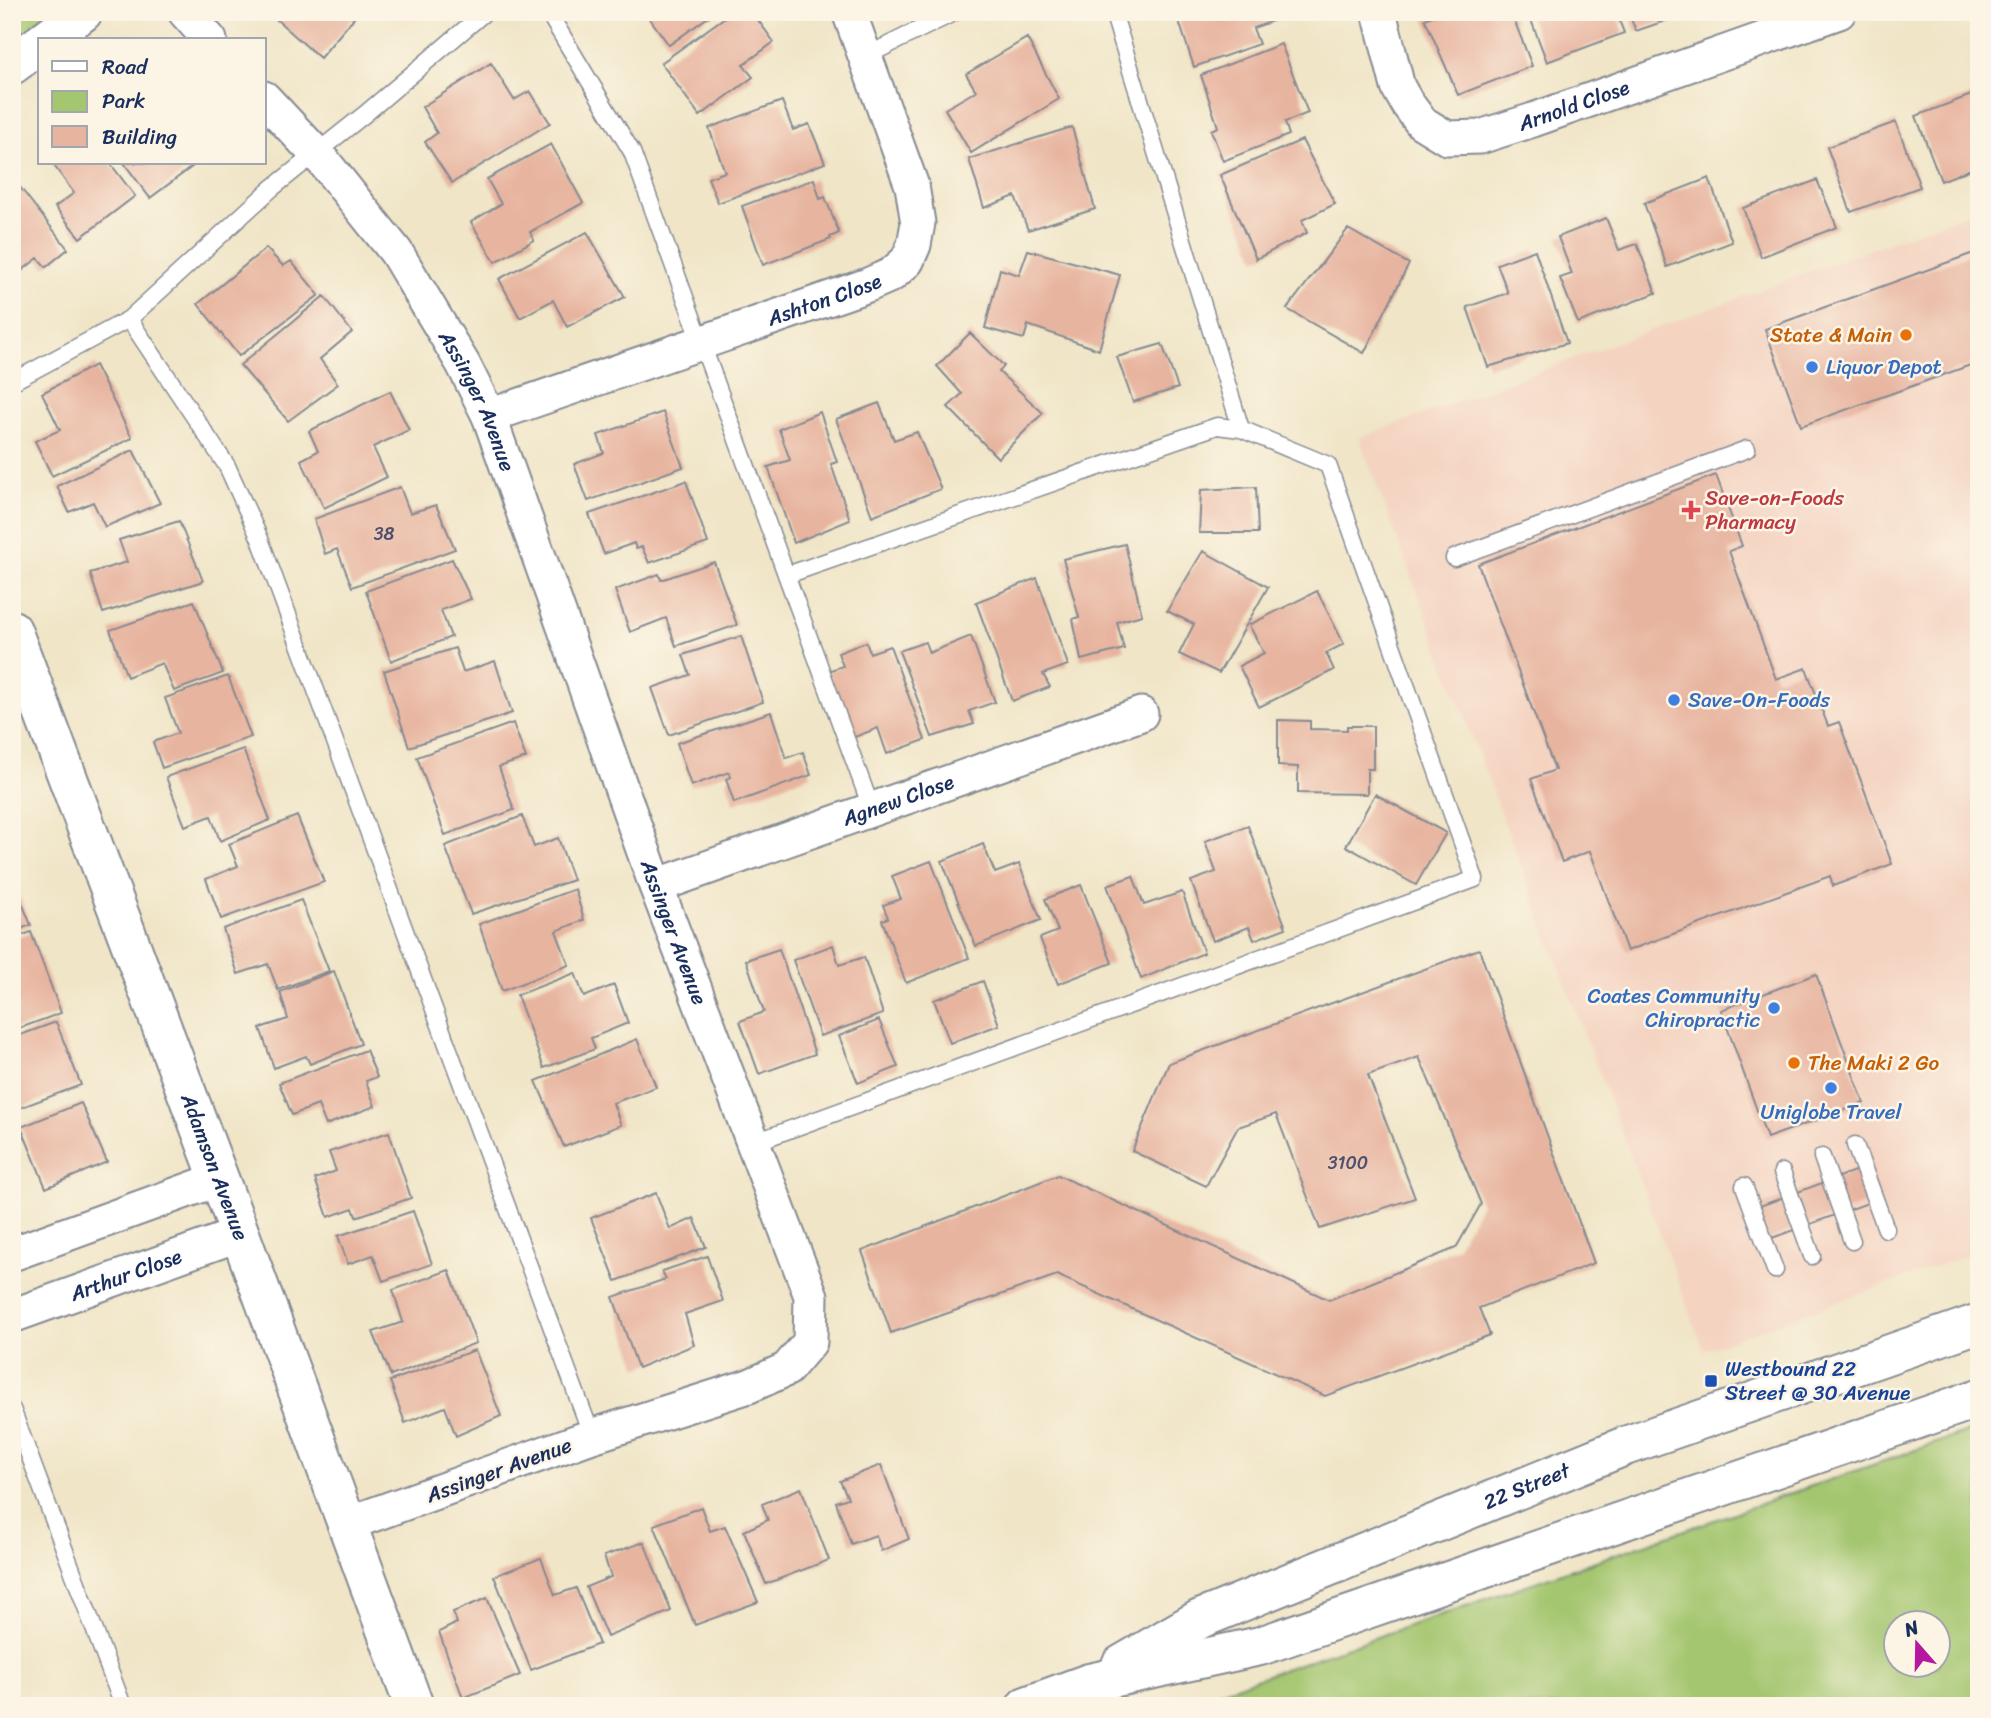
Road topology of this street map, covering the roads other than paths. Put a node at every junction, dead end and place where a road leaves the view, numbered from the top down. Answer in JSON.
{"nodes":[{"id":1,"x":83,"y":12,"type":"edge"},
{"id":2,"x":185,"y":12,"type":"edge"},
{"id":3,"x":485,"y":12,"type":"edge"},
{"id":4,"x":548,"y":12,"type":"edge"},
{"id":5,"x":849,"y":12,"type":"edge"},
{"id":6,"x":955,"y":12,"type":"edge"},
{"id":7,"x":1113,"y":12,"type":"edge"},
{"id":8,"x":1379,"y":12,"type":"edge"},
{"id":9,"x":1839,"y":12,"type":"edge"},
{"id":10,"x":48,"y":38,"type":"edge"},
{"id":11,"x":208,"y":38,"type":"edge"},
{"id":12,"x":38,"y":46,"type":"edge"},
{"id":13,"x":866,"y":56,"type":"junction"},
{"id":14,"x":12,"y":65,"type":"edge"},
{"id":15,"x":266,"y":100,"type":"edge"},
{"id":16,"x":315,"y":152,"type":"junction"},
{"id":17,"x":128,"y":319,"type":"junction"},
{"id":18,"x":702,"y":343,"type":"junction"},
{"id":19,"x":12,"y":382,"type":"edge"},
{"id":20,"x":489,"y":416,"type":"junction"},
{"id":21,"x":1241,"y":429,"type":"junction"},
{"id":22,"x":1747,"y":449,"type":"dead end"},
{"id":23,"x":1454,"y":558,"type":"dead end"},
{"id":24,"x":787,"y":575,"type":"junction"},
{"id":25,"x":12,"y":630,"type":"edge"},
{"id":26,"x":1140,"y":714,"type":"dead end"},
{"id":27,"x":872,"y":810,"type":"junction"},
{"id":28,"x":656,"y":886,"type":"junction"},
{"id":29,"x":753,"y":1143,"type":"junction"},
{"id":30,"x":1856,"y":1145,"type":"dead end"},
{"id":31,"x":1822,"y":1157,"type":"dead end"},
{"id":32,"x":1782,"y":1172,"type":"dead end"},
{"id":33,"x":219,"y":1179,"type":"junction"},
{"id":34,"x":1744,"y":1186,"type":"dead end"},
{"id":35,"x":1886,"y":1229,"type":"dead end"},
{"id":36,"x":240,"y":1234,"type":"junction"},
{"id":37,"x":1852,"y":1241,"type":"dead end"},
{"id":38,"x":12,"y":1254,"type":"edge"},
{"id":39,"x":1812,"y":1256,"type":"dead end"},
{"id":40,"x":1775,"y":1270,"type":"dead end"},
{"id":41,"x":12,"y":1317,"type":"edge"},
{"id":42,"x":1979,"y":1324,"type":"edge"},
{"id":43,"x":1979,"y":1398,"type":"edge"},
{"id":44,"x":12,"y":1409,"type":"edge"},
{"id":45,"x":592,"y":1436,"type":"junction"},
{"id":46,"x":346,"y":1524,"type":"junction"},
{"id":47,"x":1089,"y":1683,"type":"junction"},
{"id":48,"x":123,"y":1706,"type":"edge"},
{"id":49,"x":414,"y":1706,"type":"edge"},
{"id":50,"x":1026,"y":1706,"type":"edge"}],
"edges":[{"from":1,"to":10,"type":"main road"},
{"from":2,"to":11,"type":"street"},
{"from":3,"to":16,"type":"lane"},
{"from":4,"to":18,"type":"lane"},
{"from":5,"to":13,"type":"street","name":"Ashton Close"},
{"from":6,"to":13,"type":"lane"},
{"from":7,"to":21,"type":"lane"},
{"from":8,"to":9,"type":"street","name":"Arnold Close"},
{"from":12,"to":14,"type":"main road"},
{"from":13,"to":18,"type":"street","name":"Ashton Close"},
{"from":15,"to":16,"type":"street","name":"Assinger Avenue"},
{"from":16,"to":17,"type":"lane"},
{"from":16,"to":20,"type":"street","name":"Assinger Avenue"},
{"from":17,"to":19,"type":"lane"},
{"from":17,"to":45,"type":"lane"},
{"from":18,"to":20,"type":"street","name":"Ashton Close"},
{"from":18,"to":24,"type":"lane"},
{"from":20,"to":28,"type":"street","name":"Assinger Avenue"},
{"from":21,"to":24,"type":"lane"},
{"from":21,"to":29,"type":"lane"},
{"from":22,"to":23,"type":"lane"},
{"from":24,"to":27,"type":"lane"},
{"from":25,"to":33,"type":"main road","name":"Adamson Avenue"},
{"from":26,"to":27,"type":"street","name":"Agnew Close"},
{"from":27,"to":28,"type":"street","name":"Agnew Close"},
{"from":28,"to":29,"type":"street","name":"Assinger Avenue"},
{"from":29,"to":45,"type":"street","name":"Assinger Avenue"},
{"from":30,"to":35,"type":"lane"},
{"from":31,"to":37,"type":"lane"},
{"from":32,"to":39,"type":"lane"},
{"from":33,"to":36,"type":"main road","name":"Adamson Avenue"},
{"from":33,"to":38,"type":"street"},
{"from":34,"to":40,"type":"lane"},
{"from":36,"to":41,"type":"street","name":"Arthur Close"},
{"from":36,"to":46,"type":"main road","name":"Adamson Avenue"},
{"from":42,"to":47,"type":"main road","name":"22 Street"},
{"from":43,"to":47,"type":"main road","name":"22 Street"},
{"from":44,"to":48,"type":"lane"},
{"from":45,"to":46,"type":"street","name":"Assinger Avenue"},
{"from":46,"to":49,"type":"main road","name":"Adamson Avenue"},
{"from":47,"to":50,"type":"main road","name":"22 Street"}]}
